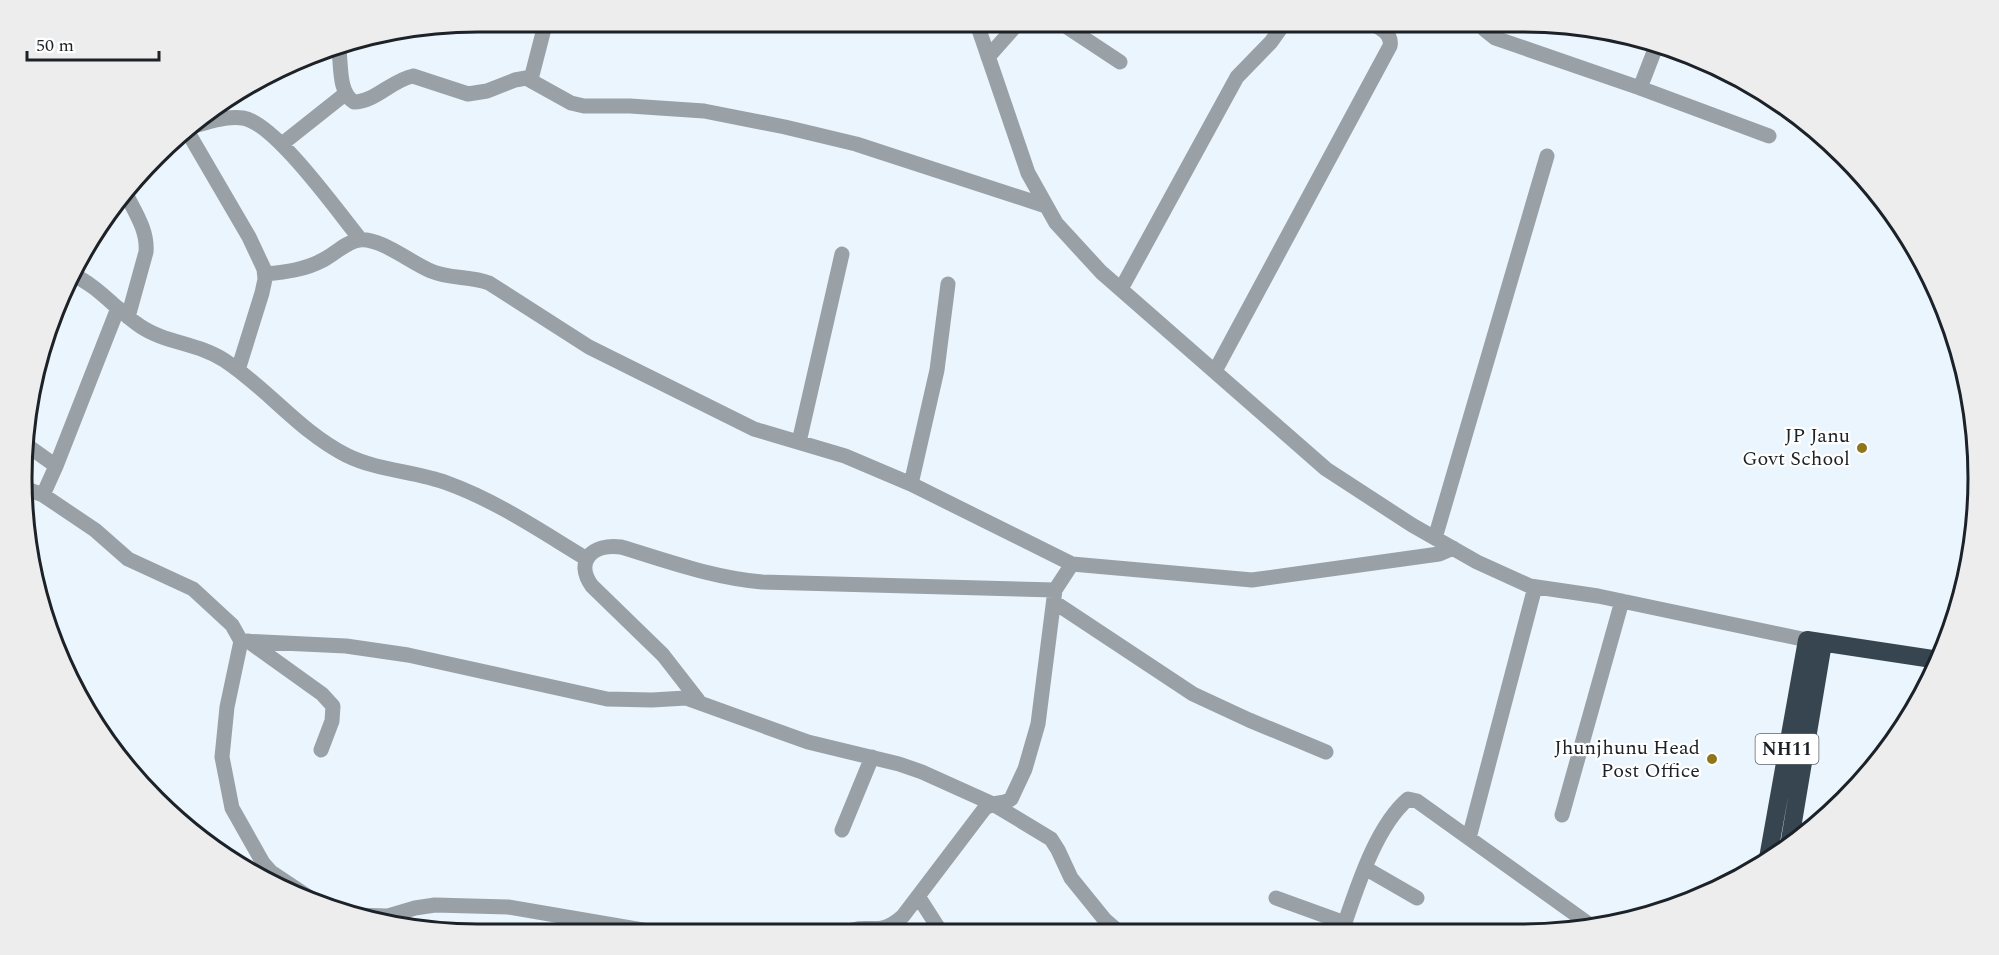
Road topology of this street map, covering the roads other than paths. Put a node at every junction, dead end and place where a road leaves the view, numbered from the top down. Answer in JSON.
{"nodes":[{"id":1,"x":543,"y":32,"type":"edge"},
{"id":2,"x":980,"y":32,"type":"edge"},
{"id":3,"x":1010,"y":32,"type":"edge"},
{"id":4,"x":1075,"y":32,"type":"edge"},
{"id":5,"x":1278,"y":32,"type":"edge"},
{"id":6,"x":1385,"y":32,"type":"edge"},
{"id":7,"x":1488,"y":32,"type":"edge"},
{"id":8,"x":1654,"y":52,"type":"edge"},
{"id":9,"x":339,"y":53,"type":"edge"},
{"id":10,"x":988,"y":57,"type":"junction"},
{"id":11,"x":1120,"y":62,"type":"dead end"},
{"id":12,"x":531,"y":79,"type":"junction"},
{"id":13,"x":1640,"y":88,"type":"junction"},
{"id":14,"x":345,"y":94,"type":"junction"},
{"id":15,"x":206,"y":124,"type":"edge"},
{"id":16,"x":191,"y":136,"type":"edge"},
{"id":17,"x":1769,"y":136,"type":"dead end"},
{"id":18,"x":282,"y":144,"type":"junction"},
{"id":19,"x":1547,"y":156,"type":"dead end"},
{"id":20,"x":129,"y":200,"type":"edge"},
{"id":21,"x":1046,"y":206,"type":"junction"},
{"id":22,"x":361,"y":240,"type":"junction"},
{"id":23,"x":842,"y":254,"type":"dead end"},
{"id":24,"x":265,"y":274,"type":"junction"},
{"id":25,"x":78,"y":278,"type":"edge"},
{"id":26,"x":948,"y":284,"type":"dead end"},
{"id":27,"x":1121,"y":289,"type":"junction"},
{"id":28,"x":123,"y":313,"type":"junction"},
{"id":29,"x":238,"y":370,"type":"junction"},
{"id":30,"x":1215,"y":371,"type":"junction"},
{"id":31,"x":799,"y":442,"type":"junction"},
{"id":32,"x":32,"y":449,"type":"edge"},
{"id":33,"x":56,"y":466,"type":"junction"},
{"id":34,"x":911,"y":484,"type":"junction"},
{"id":35,"x":32,"y":491,"type":"edge"},
{"id":36,"x":43,"y":495,"type":"junction"},
{"id":37,"x":1435,"y":538,"type":"junction"},
{"id":38,"x":1453,"y":548,"type":"junction"},
{"id":39,"x":587,"y":559,"type":"junction"},
{"id":40,"x":1072,"y":564,"type":"junction"},
{"id":41,"x":1535,"y":586,"type":"junction"},
{"id":42,"x":1055,"y":596,"type":"junction"},
{"id":43,"x":1622,"y":601,"type":"junction"},
{"id":44,"x":244,"y":641,"type":"junction"},
{"id":45,"x":1815,"y":642,"type":"junction"},
{"id":46,"x":1929,"y":659,"type":"edge"},
{"id":47,"x":698,"y":700,"type":"junction"},
{"id":48,"x":321,"y":750,"type":"dead end"},
{"id":49,"x":1326,"y":752,"type":"dead end"},
{"id":50,"x":872,"y":757,"type":"junction"},
{"id":51,"x":993,"y":804,"type":"junction"},
{"id":52,"x":1562,"y":815,"type":"dead end"},
{"id":53,"x":842,"y":830,"type":"dead end"},
{"id":54,"x":1791,"y":833,"type":"edge"},
{"id":55,"x":1469,"y":838,"type":"junction"},
{"id":56,"x":1770,"y":847,"type":"edge"},
{"id":57,"x":1365,"y":868,"type":"junction"},
{"id":58,"x":273,"y":874,"type":"edge"},
{"id":59,"x":918,"y":896,"type":"junction"},
{"id":60,"x":1276,"y":898,"type":"dead end"},
{"id":61,"x":1417,"y":898,"type":"dead end"},
{"id":62,"x":391,"y":915,"type":"edge"},
{"id":63,"x":1583,"y":920,"type":"edge"},
{"id":64,"x":607,"y":924,"type":"edge"},
{"id":65,"x":895,"y":924,"type":"edge"},
{"id":66,"x":936,"y":924,"type":"edge"},
{"id":67,"x":1110,"y":924,"type":"edge"},
{"id":68,"x":1332,"y":924,"type":"edge"},
{"id":69,"x":1345,"y":924,"type":"edge"}],
"edges":[{"from":1,"to":12,"type":"street"},
{"from":2,"to":10,"type":"street"},
{"from":3,"to":10,"type":"street"},
{"from":4,"to":11,"type":"street"},
{"from":5,"to":27,"type":"street"},
{"from":6,"to":30,"type":"street"},
{"from":7,"to":13,"type":"street"},
{"from":8,"to":13,"type":"street"},
{"from":9,"to":14,"type":"street"},
{"from":10,"to":21,"type":"street"},
{"from":12,"to":14,"type":"street"},
{"from":12,"to":21,"type":"street"},
{"from":13,"to":17,"type":"street"},
{"from":14,"to":18,"type":"street"},
{"from":15,"to":18,"type":"street"},
{"from":16,"to":24,"type":"street"},
{"from":18,"to":22,"type":"street"},
{"from":19,"to":37,"type":"street"},
{"from":20,"to":28,"type":"street"},
{"from":21,"to":27,"type":"street"},
{"from":22,"to":24,"type":"street"},
{"from":22,"to":31,"type":"street"},
{"from":23,"to":31,"type":"street"},
{"from":24,"to":29,"type":"street"},
{"from":25,"to":28,"type":"street"},
{"from":26,"to":34,"type":"street"},
{"from":27,"to":30,"type":"street"},
{"from":28,"to":29,"type":"street"},
{"from":28,"to":33,"type":"street"},
{"from":29,"to":39,"type":"street"},
{"from":30,"to":37,"type":"street"},
{"from":31,"to":34,"type":"street"},
{"from":32,"to":33,"type":"street"},
{"from":33,"to":36,"type":"street"},
{"from":34,"to":40,"type":"street"},
{"from":35,"to":36,"type":"street"},
{"from":36,"to":44,"type":"street"},
{"from":37,"to":38,"type":"street"},
{"from":38,"to":40,"type":"street"},
{"from":38,"to":41,"type":"street"},
{"from":39,"to":42,"type":"street"},
{"from":39,"to":47,"type":"street"},
{"from":40,"to":42,"type":"street"},
{"from":41,"to":43,"type":"street"},
{"from":41,"to":55,"type":"street"},
{"from":42,"to":49,"type":"street"},
{"from":42,"to":51,"type":"street"},
{"from":43,"to":45,"type":"street"},
{"from":43,"to":52,"type":"street"},
{"from":44,"to":47,"type":"street"},
{"from":44,"to":48,"type":"street"},
{"from":44,"to":58,"type":"street"},
{"from":45,"to":46,"type":"highway"},
{"from":45,"to":54,"type":"highway","number":"NH11"},
{"from":45,"to":56,"type":"highway","number":"NH11"},
{"from":47,"to":50,"type":"street"},
{"from":50,"to":51,"type":"street"},
{"from":50,"to":53,"type":"street"},
{"from":51,"to":59,"type":"street"},
{"from":51,"to":67,"type":"street"},
{"from":55,"to":57,"type":"street"},
{"from":55,"to":63,"type":"street"},
{"from":57,"to":61,"type":"street"},
{"from":57,"to":69,"type":"street"},
{"from":59,"to":65,"type":"street"},
{"from":59,"to":66,"type":"street"},
{"from":60,"to":68,"type":"street"},
{"from":62,"to":64,"type":"street"}]}
